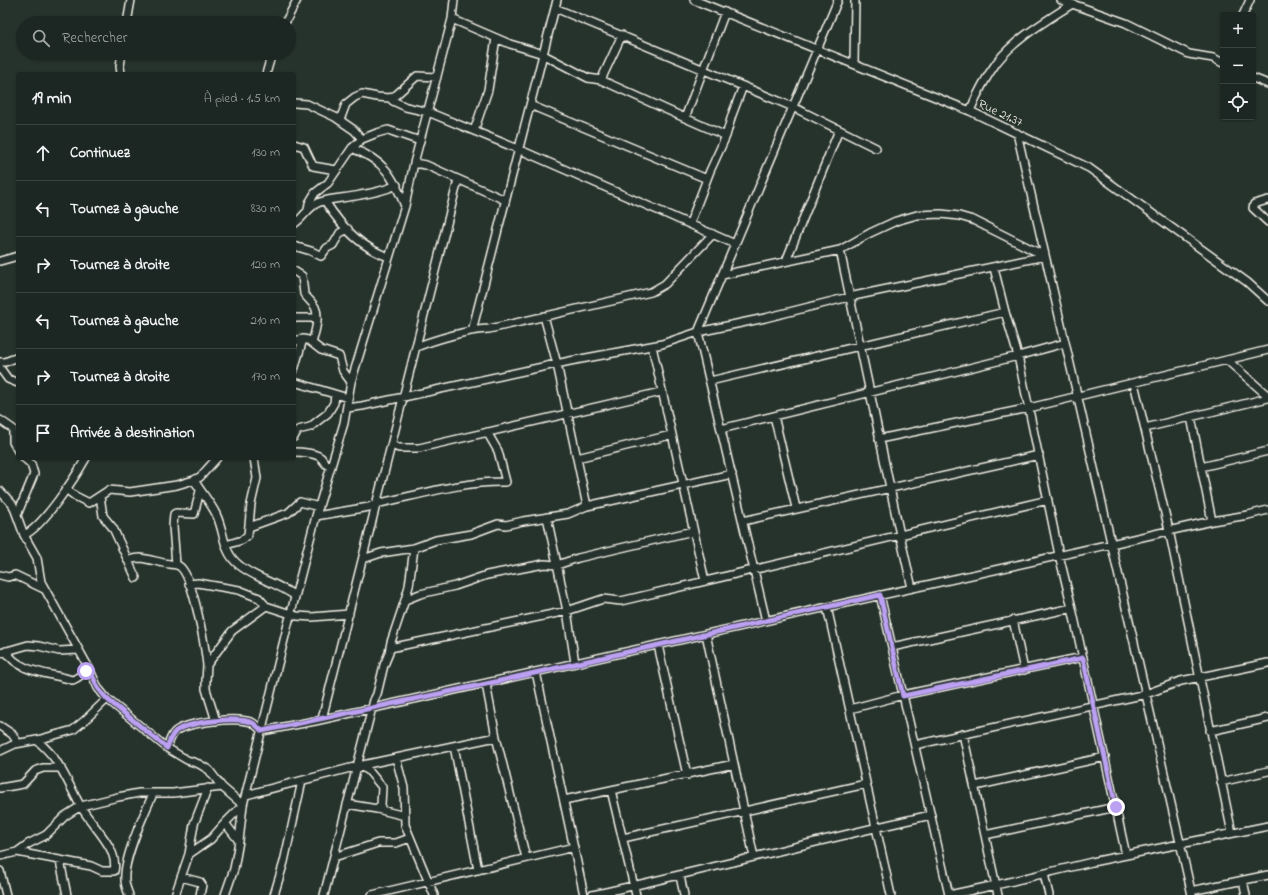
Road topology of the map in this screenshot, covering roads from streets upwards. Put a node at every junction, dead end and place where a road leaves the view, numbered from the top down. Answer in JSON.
{"nodes":[{"id":1,"x":131,"y":0,"type":"edge"},
{"id":2,"x":297,"y":0,"type":"edge"},
{"id":3,"x":454,"y":0,"type":"edge"},
{"id":4,"x":557,"y":0,"type":"edge"},
{"id":5,"x":694,"y":0,"type":"edge"},
{"id":6,"x":838,"y":0,"type":"edge"},
{"id":7,"x":855,"y":0,"type":"edge"},
{"id":8,"x":1061,"y":0,"type":"edge"},
{"id":9,"x":1250,"y":0,"type":"edge"},
{"id":10,"x":1072,"y":4,"type":"junction"},
{"id":11,"x":555,"y":8,"type":"junction"},
{"id":12,"x":724,"y":12,"type":"junction"},
{"id":13,"x":1244,"y":12,"type":"edge"},
{"id":14,"x":128,"y":16,"type":"edge"},
{"id":15,"x":289,"y":16,"type":"edge"},
{"id":16,"x":452,"y":19,"type":"junction"},
{"id":17,"x":622,"y":35,"type":"junction"},
{"id":18,"x":496,"y":38,"type":"junction"},
{"id":19,"x":817,"y":49,"type":"junction"},
{"id":20,"x":543,"y":55,"type":"junction"},
{"id":21,"x":121,"y":60,"type":"edge"},
{"id":22,"x":270,"y":60,"type":"edge"},
{"id":23,"x":1220,"y":61,"type":"edge"},
{"id":24,"x":854,"y":64,"type":"junction"},
{"id":25,"x":703,"y":69,"type":"junction"},
{"id":26,"x":121,"y":72,"type":"edge"},
{"id":27,"x":267,"y":72,"type":"edge"},
{"id":28,"x":437,"y":77,"type":"junction"},
{"id":29,"x":1256,"y":79,"type":"edge"},
{"id":30,"x":601,"y":80,"type":"junction"},
{"id":31,"x":1268,"y":84,"type":"edge"},
{"id":32,"x":743,"y":86,"type":"junction"},
{"id":33,"x":390,"y":98,"type":"junction"},
{"id":34,"x":296,"y":103,"type":"edge"},
{"id":35,"x":530,"y":105,"type":"junction"},
{"id":36,"x":793,"y":107,"type":"junction"},
{"id":37,"x":970,"y":111,"type":"junction"},
{"id":38,"x":428,"y":112,"type":"junction"},
{"id":39,"x":685,"y":118,"type":"junction"},
{"id":40,"x":340,"y":120,"type":"junction"},
{"id":41,"x":839,"y":130,"type":"junction"},
{"id":42,"x":474,"y":131,"type":"junction"},
{"id":43,"x":1017,"y":133,"type":"junction"},
{"id":44,"x":726,"y":136,"type":"junction"},
{"id":45,"x":362,"y":139,"type":"junction"},
{"id":46,"x":420,"y":140,"type":"junction"},
{"id":47,"x":296,"y":145,"type":"edge"},
{"id":48,"x":352,"y":148,"type":"junction"},
{"id":49,"x":876,"y":148,"type":"dead end"},
{"id":50,"x":518,"y":149,"type":"junction"},
{"id":51,"x":414,"y":163,"type":"junction"},
{"id":52,"x":336,"y":170,"type":"junction"},
{"id":53,"x":707,"y":179,"type":"junction"},
{"id":54,"x":458,"y":180,"type":"junction"},
{"id":55,"x":397,"y":185,"type":"junction"},
{"id":56,"x":505,"y":200,"type":"junction"},
{"id":57,"x":1268,"y":200,"type":"edge"},
{"id":58,"x":325,"y":201,"type":"junction"},
{"id":59,"x":405,"y":206,"type":"junction"},
{"id":60,"x":308,"y":210,"type":"junction"},
{"id":61,"x":1268,"y":222,"type":"edge"},
{"id":62,"x":296,"y":223,"type":"edge"},
{"id":63,"x":690,"y":223,"type":"junction"},
{"id":64,"x":348,"y":229,"type":"junction"},
{"id":65,"x":713,"y":234,"type":"junction"},
{"id":66,"x":735,"y":244,"type":"junction"},
{"id":67,"x":296,"y":247,"type":"edge"},
{"id":68,"x":840,"y":250,"type":"junction"},
{"id":69,"x":1045,"y":256,"type":"junction"},
{"id":70,"x":16,"y":257,"type":"edge"},
{"id":71,"x":389,"y":257,"type":"junction"},
{"id":72,"x":786,"y":261,"type":"junction"},
{"id":73,"x":0,"y":262,"type":"edge"},
{"id":74,"x":994,"y":268,"type":"junction"},
{"id":75,"x":296,"y":272,"type":"edge"},
{"id":76,"x":722,"y":275,"type":"junction"},
{"id":77,"x":850,"y":297,"type":"junction"},
{"id":78,"x":1268,"y":301,"type":"edge"},
{"id":79,"x":1005,"y":312,"type":"junction"},
{"id":80,"x":544,"y":316,"type":"junction"},
{"id":81,"x":296,"y":318,"type":"edge"},
{"id":82,"x":316,"y":318,"type":"junction"},
{"id":83,"x":472,"y":331,"type":"junction"},
{"id":84,"x":698,"y":332,"type":"junction"},
{"id":85,"x":303,"y":339,"type":"junction"},
{"id":86,"x":296,"y":341,"type":"edge"},
{"id":87,"x":312,"y":343,"type":"junction"},
{"id":88,"x":1065,"y":343,"type":"junction"},
{"id":89,"x":652,"y":346,"type":"junction"},
{"id":90,"x":860,"y":346,"type":"junction"},
{"id":91,"x":416,"y":347,"type":"junction"},
{"id":92,"x":1268,"y":350,"type":"edge"},
{"id":93,"x":1018,"y":356,"type":"junction"},
{"id":94,"x":16,"y":358,"type":"edge"},
{"id":95,"x":1227,"y":360,"type":"junction"},
{"id":96,"x":0,"y":362,"type":"edge"},
{"id":97,"x":296,"y":363,"type":"edge"},
{"id":98,"x":557,"y":364,"type":"junction"},
{"id":99,"x":0,"y":368,"type":"edge"},
{"id":100,"x":710,"y":381,"type":"junction"},
{"id":101,"x":16,"y":382,"type":"edge"},
{"id":102,"x":351,"y":382,"type":"junction"},
{"id":103,"x":1134,"y":382,"type":"junction"},
{"id":104,"x":296,"y":383,"type":"edge"},
{"id":105,"x":661,"y":392,"type":"junction"},
{"id":106,"x":870,"y":393,"type":"junction"},
{"id":107,"x":335,"y":395,"type":"junction"},
{"id":108,"x":1077,"y":396,"type":"junction"},
{"id":109,"x":403,"y":397,"type":"junction"},
{"id":110,"x":1268,"y":397,"type":"edge"},
{"id":111,"x":348,"y":398,"type":"junction"},
{"id":112,"x":347,"y":408,"type":"junction"},
{"id":113,"x":1029,"y":408,"type":"junction"},
{"id":114,"x":568,"y":413,"type":"junction"},
{"id":115,"x":774,"y":416,"type":"junction"},
{"id":116,"x":1191,"y":417,"type":"junction"},
{"id":117,"x":0,"y":420,"type":"edge"},
{"id":118,"x":1145,"y":428,"type":"junction"},
{"id":119,"x":721,"y":429,"type":"junction"},
{"id":120,"x":487,"y":432,"type":"junction"},
{"id":121,"x":296,"y":434,"type":"edge"},
{"id":122,"x":671,"y":435,"type":"junction"},
{"id":123,"x":879,"y":439,"type":"junction"},
{"id":124,"x":391,"y":445,"type":"junction"},
{"id":125,"x":16,"y":447,"type":"edge"},
{"id":126,"x":1268,"y":451,"type":"edge"},
{"id":127,"x":296,"y":452,"type":"edge"},
{"id":128,"x":1038,"y":455,"type":"junction"},
{"id":129,"x":577,"y":458,"type":"junction"},
{"id":130,"x":26,"y":460,"type":"edge"},
{"id":131,"x":85,"y":460,"type":"edge"},
{"id":132,"x":215,"y":460,"type":"edge"},
{"id":133,"x":254,"y":460,"type":"edge"},
{"id":134,"x":331,"y":467,"type":"junction"},
{"id":135,"x":1201,"y":467,"type":"junction"},
{"id":136,"x":732,"y":474,"type":"junction"},
{"id":137,"x":194,"y":480,"type":"junction"},
{"id":138,"x":682,"y":485,"type":"junction"},
{"id":139,"x":890,"y":488,"type":"junction"},
{"id":140,"x":66,"y":489,"type":"junction"},
{"id":141,"x":200,"y":490,"type":"junction"},
{"id":142,"x":0,"y":491,"type":"edge"},
{"id":143,"x":100,"y":496,"type":"junction"},
{"id":144,"x":1048,"y":500,"type":"junction"},
{"id":145,"x":376,"y":504,"type":"junction"},
{"id":146,"x":587,"y":506,"type":"junction"},
{"id":147,"x":319,"y":507,"type":"junction"},
{"id":148,"x":796,"y":508,"type":"junction"},
{"id":149,"x":1268,"y":510,"type":"edge"},
{"id":150,"x":17,"y":515,"type":"junction"},
{"id":151,"x":316,"y":516,"type":"junction"},
{"id":152,"x":548,"y":517,"type":"junction"},
{"id":153,"x":1212,"y":520,"type":"junction"},
{"id":154,"x":743,"y":521,"type":"junction"},
{"id":155,"x":249,"y":527,"type":"junction"},
{"id":156,"x":1169,"y":530,"type":"junction"},
{"id":157,"x":693,"y":531,"type":"junction"},
{"id":158,"x":24,"y":535,"type":"junction"},
{"id":159,"x":900,"y":535,"type":"junction"},
{"id":160,"x":1111,"y":544,"type":"junction"},
{"id":161,"x":226,"y":545,"type":"junction"},
{"id":162,"x":414,"y":548,"type":"junction"},
{"id":163,"x":1059,"y":555,"type":"junction"},
{"id":164,"x":363,"y":559,"type":"junction"},
{"id":165,"x":128,"y":560,"type":"junction"},
{"id":166,"x":176,"y":565,"type":"junction"},
{"id":167,"x":557,"y":565,"type":"junction"},
{"id":168,"x":754,"y":570,"type":"junction"},
{"id":169,"x":0,"y":575,"type":"edge"},
{"id":170,"x":136,"y":578,"type":"dead end"},
{"id":171,"x":705,"y":581,"type":"junction"},
{"id":172,"x":189,"y":584,"type":"junction"},
{"id":173,"x":912,"y":588,"type":"junction"},
{"id":174,"x":45,"y":589,"type":"junction"},
{"id":175,"x":880,"y":595,"type":"junction"},
{"id":176,"x":296,"y":596,"type":"junction"},
{"id":177,"x":405,"y":600,"type":"junction"},
{"id":178,"x":266,"y":606,"type":"junction"},
{"id":179,"x":827,"y":607,"type":"junction"},
{"id":180,"x":1072,"y":608,"type":"junction"},
{"id":181,"x":567,"y":611,"type":"junction"},
{"id":182,"x":290,"y":614,"type":"junction"},
{"id":183,"x":349,"y":614,"type":"junction"},
{"id":184,"x":1013,"y":620,"type":"junction"},
{"id":185,"x":766,"y":621,"type":"junction"},
{"id":186,"x":706,"y":634,"type":"junction"},
{"id":187,"x":658,"y":645,"type":"junction"},
{"id":188,"x":892,"y":647,"type":"junction"},
{"id":189,"x":390,"y":648,"type":"junction"},
{"id":190,"x":79,"y":650,"type":"junction"},
{"id":191,"x":3,"y":652,"type":"edge"},
{"id":192,"x":1083,"y":658,"type":"junction"},
{"id":193,"x":575,"y":663,"type":"junction"},
{"id":194,"x":1268,"y":663,"type":"edge"},
{"id":195,"x":207,"y":665,"type":"junction"},
{"id":196,"x":90,"y":670,"type":"junction"},
{"id":197,"x":1024,"y":670,"type":"junction"},
{"id":198,"x":536,"y":672,"type":"junction"},
{"id":199,"x":1199,"y":677,"type":"junction"},
{"id":200,"x":486,"y":684,"type":"junction"},
{"id":201,"x":1146,"y":694,"type":"junction"},
{"id":202,"x":903,"y":696,"type":"junction"},
{"id":203,"x":107,"y":699,"type":"junction"},
{"id":204,"x":1093,"y":705,"type":"junction"},
{"id":205,"x":372,"y":708,"type":"junction"},
{"id":206,"x":850,"y":709,"type":"junction"},
{"id":207,"x":1268,"y":718,"type":"edge"},
{"id":208,"x":322,"y":719,"type":"junction"},
{"id":209,"x":216,"y":721,"type":"junction"},
{"id":210,"x":0,"y":726,"type":"edge"},
{"id":211,"x":262,"y":731,"type":"junction"},
{"id":212,"x":1210,"y":731,"type":"junction"},
{"id":213,"x":963,"y":734,"type":"junction"},
{"id":214,"x":496,"y":737,"type":"junction"},
{"id":215,"x":37,"y":740,"type":"junction"},
{"id":216,"x":18,"y":743,"type":"junction"},
{"id":217,"x":915,"y":745,"type":"junction"},
{"id":218,"x":454,"y":746,"type":"junction"},
{"id":219,"x":167,"y":748,"type":"junction"},
{"id":220,"x":0,"y":752,"type":"edge"},
{"id":221,"x":1105,"y":757,"type":"junction"},
{"id":222,"x":396,"y":758,"type":"junction"},
{"id":223,"x":734,"y":764,"type":"junction"},
{"id":224,"x":358,"y":766,"type":"junction"},
{"id":225,"x":61,"y":768,"type":"junction"},
{"id":226,"x":1268,"y":771,"type":"edge"},
{"id":227,"x":686,"y":775,"type":"junction"},
{"id":228,"x":302,"y":781,"type":"junction"},
{"id":229,"x":1221,"y":782,"type":"junction"},
{"id":230,"x":866,"y":784,"type":"junction"},
{"id":231,"x":975,"y":786,"type":"junction"},
{"id":232,"x":222,"y":787,"type":"junction"},
{"id":233,"x":0,"y":788,"type":"edge"},
{"id":234,"x":208,"y":788,"type":"junction"},
{"id":235,"x":611,"y":790,"type":"junction"},
{"id":236,"x":153,"y":794,"type":"junction"},
{"id":237,"x":246,"y":795,"type":"junction"},
{"id":238,"x":564,"y":800,"type":"junction"},
{"id":239,"x":347,"y":804,"type":"junction"},
{"id":240,"x":243,"y":805,"type":"junction"},
{"id":241,"x":81,"y":806,"type":"junction"},
{"id":242,"x":1116,"y":807,"type":"junction"},
{"id":243,"x":377,"y":809,"type":"junction"},
{"id":244,"x":744,"y":811,"type":"junction"},
{"id":245,"x":405,"y":816,"type":"junction"},
{"id":246,"x":931,"y":816,"type":"junction"},
{"id":247,"x":225,"y":823,"type":"junction"},
{"id":248,"x":1268,"y":826,"type":"edge"},
{"id":249,"x":876,"y":827,"type":"junction"},
{"id":250,"x":1232,"y":833,"type":"junction"},
{"id":251,"x":985,"y":835,"type":"junction"},
{"id":252,"x":410,"y":838,"type":"junction"},
{"id":253,"x":623,"y":838,"type":"junction"},
{"id":254,"x":239,"y":841,"type":"junction"},
{"id":255,"x":1180,"y":844,"type":"junction"},
{"id":256,"x":574,"y":847,"type":"junction"},
{"id":257,"x":17,"y":852,"type":"junction"},
{"id":258,"x":189,"y":854,"type":"junction"},
{"id":259,"x":1126,"y":855,"type":"junction"},
{"id":260,"x":0,"y":856,"type":"edge"},
{"id":261,"x":334,"y":857,"type":"junction"},
{"id":262,"x":754,"y":857,"type":"junction"},
{"id":263,"x":526,"y":858,"type":"junction"},
{"id":264,"x":60,"y":861,"type":"junction"},
{"id":265,"x":478,"y":870,"type":"junction"},
{"id":266,"x":0,"y":871,"type":"edge"},
{"id":267,"x":1044,"y":874,"type":"junction"},
{"id":268,"x":1268,"y":875,"type":"edge"},
{"id":269,"x":181,"y":876,"type":"junction"},
{"id":270,"x":680,"y":876,"type":"junction"},
{"id":271,"x":1243,"y":880,"type":"junction"},
{"id":272,"x":429,"y":882,"type":"junction"},
{"id":273,"x":996,"y":885,"type":"junction"},
{"id":274,"x":634,"y":886,"type":"junction"},
{"id":275,"x":1191,"y":893,"type":"edge"},
{"id":276,"x":6,"y":895,"type":"edge"},
{"id":277,"x":67,"y":895,"type":"edge"},
{"id":278,"x":129,"y":895,"type":"edge"},
{"id":279,"x":175,"y":895,"type":"edge"},
{"id":280,"x":200,"y":895,"type":"edge"},
{"id":281,"x":225,"y":895,"type":"edge"},
{"id":282,"x":274,"y":895,"type":"edge"},
{"id":283,"x":324,"y":895,"type":"edge"},
{"id":284,"x":372,"y":895,"type":"edge"},
{"id":285,"x":434,"y":895,"type":"edge"},
{"id":286,"x":584,"y":895,"type":"edge"},
{"id":287,"x":592,"y":895,"type":"edge"},
{"id":288,"x":636,"y":895,"type":"edge"},
{"id":289,"x":684,"y":895,"type":"edge"},
{"id":290,"x":891,"y":895,"type":"edge"},
{"id":291,"x":949,"y":895,"type":"edge"},
{"id":292,"x":998,"y":895,"type":"edge"},
{"id":293,"x":1049,"y":895,"type":"edge"},
{"id":294,"x":1246,"y":895,"type":"edge"}],
"edges":[{"from":1,"to":14,"type":"street"},
{"from":2,"to":15,"type":"street"},
{"from":3,"to":16,"type":"street"},
{"from":4,"to":11,"type":"street"},
{"from":5,"to":12,"type":"street","name":"Rue 21.37"},
{"from":6,"to":19,"type":"street"},
{"from":7,"to":24,"type":"street"},
{"from":8,"to":10,"type":"street"},
{"from":9,"to":13,"type":"street"},
{"from":10,"to":23,"type":"street"},
{"from":10,"to":37,"type":"street"},
{"from":11,"to":17,"type":"street"},
{"from":11,"to":20,"type":"street"},
{"from":12,"to":19,"type":"street","name":"Rue 21.37"},
{"from":12,"to":25,"type":"street"},
{"from":16,"to":18,"type":"street"},
{"from":16,"to":28,"type":"street"},
{"from":17,"to":25,"type":"street"},
{"from":17,"to":30,"type":"street"},
{"from":18,"to":20,"type":"street"},
{"from":18,"to":42,"type":"street"},
{"from":19,"to":24,"type":"street","name":"Rue 21.37"},
{"from":19,"to":36,"type":"street"},
{"from":20,"to":30,"type":"street"},
{"from":20,"to":35,"type":"street"},
{"from":21,"to":26,"type":"street"},
{"from":22,"to":27,"type":"street"},
{"from":24,"to":37,"type":"street","name":"Rue 21.37"},
{"from":25,"to":32,"type":"street"},
{"from":25,"to":39,"type":"street"},
{"from":28,"to":33,"type":"street"},
{"from":28,"to":38,"type":"street"},
{"from":29,"to":31,"type":"street"},
{"from":30,"to":39,"type":"street"},
{"from":32,"to":36,"type":"street"},
{"from":32,"to":44,"type":"street"},
{"from":33,"to":38,"type":"street"},
{"from":33,"to":40,"type":"street"},
{"from":34,"to":40,"type":"street"},
{"from":35,"to":50,"type":"street"},
{"from":35,"to":53,"type":"street"},
{"from":36,"to":41,"type":"street"},
{"from":36,"to":66,"type":"street"},
{"from":37,"to":43,"type":"street","name":"Rue 21.37"},
{"from":38,"to":42,"type":"street"},
{"from":38,"to":46,"type":"street"},
{"from":39,"to":44,"type":"street"},
{"from":40,"to":45,"type":"street"},
{"from":41,"to":49,"type":"street"},
{"from":41,"to":72,"type":"street"},
{"from":42,"to":50,"type":"street"},
{"from":43,"to":69,"type":"street"},
{"from":43,"to":78,"type":"street","name":"Rue 21.37"},
{"from":44,"to":53,"type":"street"},
{"from":45,"to":46,"type":"street"},
{"from":45,"to":48,"type":"street"},
{"from":46,"to":51,"type":"street"},
{"from":47,"to":52,"type":"street"},
{"from":48,"to":52,"type":"street"},
{"from":48,"to":55,"type":"street"},
{"from":50,"to":56,"type":"street"},
{"from":50,"to":63,"type":"street"},
{"from":51,"to":54,"type":"street"},
{"from":51,"to":59,"type":"street"},
{"from":52,"to":60,"type":"street"},
{"from":53,"to":63,"type":"street"},
{"from":54,"to":56,"type":"street"},
{"from":54,"to":91,"type":"street"},
{"from":55,"to":58,"type":"street"},
{"from":55,"to":59,"type":"street"},
{"from":56,"to":83,"type":"street"},
{"from":57,"to":61,"type":"street"},
{"from":58,"to":60,"type":"street"},
{"from":58,"to":64,"type":"street"},
{"from":59,"to":71,"type":"street"},
{"from":60,"to":62,"type":"street"},
{"from":63,"to":65,"type":"street"},
{"from":64,"to":67,"type":"street"},
{"from":64,"to":71,"type":"street"},
{"from":65,"to":66,"type":"street"},
{"from":65,"to":80,"type":"street"},
{"from":66,"to":76,"type":"street"},
{"from":68,"to":69,"type":"street"},
{"from":68,"to":72,"type":"street"},
{"from":68,"to":77,"type":"street"},
{"from":69,"to":74,"type":"street"},
{"from":69,"to":88,"type":"street"},
{"from":70,"to":73,"type":"street"},
{"from":71,"to":102,"type":"street"},
{"from":72,"to":76,"type":"street"},
{"from":74,"to":77,"type":"street"},
{"from":74,"to":79,"type":"street"},
{"from":75,"to":82,"type":"street"},
{"from":76,"to":84,"type":"street"},
{"from":77,"to":84,"type":"street"},
{"from":77,"to":90,"type":"street"},
{"from":79,"to":90,"type":"street"},
{"from":79,"to":93,"type":"street"},
{"from":80,"to":83,"type":"street"},
{"from":80,"to":98,"type":"street"},
{"from":81,"to":82,"type":"street"},
{"from":82,"to":87,"type":"street"},
{"from":83,"to":91,"type":"street"},
{"from":84,"to":89,"type":"street"},
{"from":84,"to":100,"type":"street"},
{"from":85,"to":86,"type":"street"},
{"from":85,"to":87,"type":"street"},
{"from":85,"to":97,"type":"street"},
{"from":87,"to":102,"type":"street"},
{"from":88,"to":93,"type":"street"},
{"from":88,"to":108,"type":"street"},
{"from":89,"to":98,"type":"street"},
{"from":89,"to":105,"type":"street"},
{"from":90,"to":100,"type":"street"},
{"from":90,"to":106,"type":"street"},
{"from":91,"to":109,"type":"street"},
{"from":92,"to":95,"type":"street"},
{"from":93,"to":106,"type":"street"},
{"from":93,"to":113,"type":"street"},
{"from":94,"to":96,"type":"street"},
{"from":95,"to":103,"type":"street"},
{"from":95,"to":110,"type":"street"},
{"from":98,"to":109,"type":"street"},
{"from":98,"to":114,"type":"street"},
{"from":99,"to":101,"type":"street"},
{"from":100,"to":119,"type":"street"},
{"from":102,"to":111,"type":"street"},
{"from":103,"to":108,"type":"street"},
{"from":103,"to":118,"type":"street"},
{"from":104,"to":107,"type":"street"},
{"from":105,"to":114,"type":"street"},
{"from":105,"to":122,"type":"street"},
{"from":106,"to":115,"type":"street"},
{"from":106,"to":123,"type":"street"},
{"from":107,"to":111,"type":"street"},
{"from":107,"to":121,"type":"street"},
{"from":108,"to":113,"type":"street"},
{"from":108,"to":160,"type":"street"},
{"from":109,"to":112,"type":"street"},
{"from":109,"to":124,"type":"street"},
{"from":110,"to":116,"type":"street"},
{"from":111,"to":112,"type":"street"},
{"from":112,"to":134,"type":"street"},
{"from":113,"to":123,"type":"street"},
{"from":113,"to":128,"type":"street"},
{"from":114,"to":120,"type":"street"},
{"from":114,"to":129,"type":"street"},
{"from":115,"to":119,"type":"street"},
{"from":115,"to":148,"type":"street"},
{"from":116,"to":118,"type":"street"},
{"from":116,"to":135,"type":"street"},
{"from":117,"to":125,"type":"street"},
{"from":118,"to":156,"type":"street"},
{"from":119,"to":136,"type":"street"},
{"from":120,"to":124,"type":"street"},
{"from":120,"to":145,"type":"street"},
{"from":122,"to":129,"type":"street"},
{"from":122,"to":138,"type":"street"},
{"from":123,"to":139,"type":"street"},
{"from":124,"to":145,"type":"street"},
{"from":126,"to":135,"type":"street"},
{"from":127,"to":134,"type":"street"},
{"from":128,"to":139,"type":"street"},
{"from":128,"to":144,"type":"street"},
{"from":129,"to":146,"type":"street"},
{"from":130,"to":150,"type":"street"},
{"from":131,"to":140,"type":"street"},
{"from":132,"to":137,"type":"street"},
{"from":133,"to":155,"type":"street"},
{"from":134,"to":147,"type":"street"},
{"from":135,"to":153,"type":"street"},
{"from":136,"to":138,"type":"street"},
{"from":136,"to":154,"type":"street"},
{"from":137,"to":141,"type":"street"},
{"from":137,"to":143,"type":"street"},
{"from":138,"to":146,"type":"street"},
{"from":138,"to":157,"type":"street"},
{"from":139,"to":148,"type":"street"},
{"from":139,"to":159,"type":"street"},
{"from":140,"to":143,"type":"street"},
{"from":140,"to":158,"type":"street"},
{"from":141,"to":161,"type":"street"},
{"from":141,"to":166,"type":"street"},
{"from":142,"to":150,"type":"street"},
{"from":143,"to":165,"type":"street"},
{"from":144,"to":159,"type":"street"},
{"from":144,"to":163,"type":"street"},
{"from":145,"to":151,"type":"street"},
{"from":145,"to":164,"type":"street"},
{"from":146,"to":152,"type":"street"},
{"from":147,"to":151,"type":"street"},
{"from":147,"to":155,"type":"street"},
{"from":148,"to":154,"type":"street"},
{"from":149,"to":153,"type":"street"},
{"from":150,"to":158,"type":"street"},
{"from":151,"to":176,"type":"street"},
{"from":152,"to":162,"type":"street"},
{"from":152,"to":167,"type":"street"},
{"from":153,"to":156,"type":"street"},
{"from":154,"to":168,"type":"street"},
{"from":155,"to":161,"type":"street"},
{"from":156,"to":160,"type":"street"},
{"from":156,"to":199,"type":"street"},
{"from":157,"to":167,"type":"street"},
{"from":157,"to":171,"type":"street"},
{"from":158,"to":174,"type":"street"},
{"from":159,"to":168,"type":"street"},
{"from":159,"to":173,"type":"street"},
{"from":160,"to":163,"type":"street"},
{"from":160,"to":201,"type":"street"},
{"from":161,"to":176,"type":"street"},
{"from":162,"to":164,"type":"street"},
{"from":162,"to":177,"type":"street"},
{"from":163,"to":173,"type":"street"},
{"from":163,"to":180,"type":"street"},
{"from":164,"to":183,"type":"street"},
{"from":165,"to":166,"type":"street"},
{"from":165,"to":170,"type":"street"},
{"from":166,"to":172,"type":"street"},
{"from":167,"to":177,"type":"street"},
{"from":167,"to":181,"type":"street"},
{"from":168,"to":171,"type":"street"},
{"from":168,"to":185,"type":"street"},
{"from":169,"to":174,"type":"street"},
{"from":171,"to":181,"type":"street"},
{"from":172,"to":178,"type":"street"},
{"from":172,"to":195,"type":"street"},
{"from":173,"to":175,"type":"street"},
{"from":174,"to":190,"type":"street"},
{"from":175,"to":179,"type":"street"},
{"from":175,"to":188,"type":"street"},
{"from":176,"to":182,"type":"street"},
{"from":177,"to":189,"type":"street"},
{"from":178,"to":182,"type":"street"},
{"from":178,"to":195,"type":"street"},
{"from":179,"to":185,"type":"street"},
{"from":179,"to":206,"type":"street"},
{"from":180,"to":184,"type":"street"},
{"from":180,"to":192,"type":"street"},
{"from":181,"to":189,"type":"street"},
{"from":181,"to":193,"type":"street"},
{"from":182,"to":183,"type":"street"},
{"from":182,"to":211,"type":"street"},
{"from":183,"to":208,"type":"street"},
{"from":184,"to":188,"type":"street"},
{"from":184,"to":197,"type":"street"},
{"from":185,"to":186,"type":"street"},
{"from":186,"to":187,"type":"street"},
{"from":186,"to":223,"type":"street"},
{"from":187,"to":193,"type":"street"},
{"from":187,"to":227,"type":"street"},
{"from":188,"to":202,"type":"street"},
{"from":189,"to":205,"type":"street"},
{"from":190,"to":191,"type":"street"},
{"from":190,"to":196,"type":"street"},
{"from":191,"to":196,"type":"street"},
{"from":192,"to":197,"type":"street"},
{"from":192,"to":204,"type":"street"},
{"from":193,"to":198,"type":"street"},
{"from":194,"to":199,"type":"street"},
{"from":195,"to":209,"type":"street"},
{"from":196,"to":203,"type":"street"},
{"from":197,"to":202,"type":"street"},
{"from":198,"to":200,"type":"street"},
{"from":198,"to":238,"type":"street"},
{"from":199,"to":201,"type":"street"},
{"from":199,"to":212,"type":"street"},
{"from":200,"to":205,"type":"street"},
{"from":200,"to":214,"type":"street"},
{"from":201,"to":204,"type":"street"},
{"from":201,"to":255,"type":"street"},
{"from":202,"to":206,"type":"street"},
{"from":202,"to":217,"type":"street"},
{"from":203,"to":215,"type":"street"},
{"from":203,"to":219,"type":"street"},
{"from":204,"to":213,"type":"street"},
{"from":204,"to":221,"type":"street"},
{"from":205,"to":208,"type":"street"},
{"from":205,"to":224,"type":"street"},
{"from":206,"to":230,"type":"street"},
{"from":207,"to":212,"type":"street"},
{"from":208,"to":211,"type":"street"},
{"from":209,"to":211,"type":"street"},
{"from":209,"to":219,"type":"street"},
{"from":210,"to":216,"type":"street"},
{"from":211,"to":237,"type":"street"},
{"from":212,"to":229,"type":"street"},
{"from":213,"to":217,"type":"street"},
{"from":213,"to":231,"type":"street"},
{"from":214,"to":218,"type":"street"},
{"from":214,"to":263,"type":"street"},
{"from":215,"to":216,"type":"street"},
{"from":215,"to":225,"type":"street"},
{"from":216,"to":220,"type":"street"},
{"from":217,"to":246,"type":"street"},
{"from":218,"to":222,"type":"street"},
{"from":218,"to":265,"type":"street"},
{"from":219,"to":232,"type":"street"},
{"from":221,"to":231,"type":"street"},
{"from":221,"to":242,"type":"street"},
{"from":222,"to":224,"type":"street"},
{"from":222,"to":245,"type":"street"},
{"from":223,"to":227,"type":"street"},
{"from":223,"to":244,"type":"street"},
{"from":224,"to":228,"type":"street"},
{"from":224,"to":239,"type":"street"},
{"from":224,"to":243,"type":"street"},
{"from":225,"to":233,"type":"street"},
{"from":225,"to":241,"type":"street"},
{"from":226,"to":229,"type":"street"},
{"from":227,"to":235,"type":"street"},
{"from":228,"to":237,"type":"street"},
{"from":228,"to":282,"type":"street"},
{"from":229,"to":250,"type":"street"},
{"from":230,"to":244,"type":"street"},
{"from":230,"to":249,"type":"street"},
{"from":231,"to":251,"type":"street"},
{"from":232,"to":234,"type":"street"},
{"from":232,"to":240,"type":"street"},
{"from":234,"to":236,"type":"street"},
{"from":234,"to":258,"type":"street"},
{"from":235,"to":238,"type":"street"},
{"from":235,"to":253,"type":"street"},
{"from":236,"to":241,"type":"street"},
{"from":236,"to":278,"type":"street"},
{"from":237,"to":240,"type":"street"},
{"from":238,"to":256,"type":"street"},
{"from":239,"to":243,"type":"street"},
{"from":239,"to":261,"type":"street"},
{"from":240,"to":247,"type":"street"},
{"from":240,"to":254,"type":"street"},
{"from":241,"to":257,"type":"street"},
{"from":241,"to":264,"type":"street"},
{"from":242,"to":251,"type":"street"},
{"from":242,"to":259,"type":"street"},
{"from":243,"to":245,"type":"street"},
{"from":244,"to":253,"type":"street"},
{"from":244,"to":262,"type":"street"},
{"from":245,"to":252,"type":"street"},
{"from":246,"to":249,"type":"street"},
{"from":246,"to":291,"type":"street"},
{"from":247,"to":254,"type":"street"},
{"from":247,"to":258,"type":"street"},
{"from":248,"to":250,"type":"street"},
{"from":249,"to":262,"type":"street"},
{"from":249,"to":290,"type":"street"},
{"from":250,"to":255,"type":"street"},
{"from":251,"to":273,"type":"street"},
{"from":252,"to":261,"type":"street"},
{"from":252,"to":272,"type":"street"},
{"from":253,"to":274,"type":"street"},
{"from":254,"to":281,"type":"street"},
{"from":255,"to":259,"type":"street"},
{"from":255,"to":275,"type":"street"},
{"from":256,"to":263,"type":"street"},
{"from":256,"to":286,"type":"street"},
{"from":257,"to":260,"type":"street"},
{"from":257,"to":264,"type":"street"},
{"from":258,"to":269,"type":"street"},
{"from":259,"to":267,"type":"street"},
{"from":261,"to":283,"type":"street"},
{"from":262,"to":270,"type":"street"},
{"from":263,"to":265,"type":"street"},
{"from":264,"to":277,"type":"street"},
{"from":265,"to":272,"type":"street"},
{"from":266,"to":276,"type":"street"},
{"from":267,"to":273,"type":"street"},
{"from":267,"to":293,"type":"street"},
{"from":268,"to":271,"type":"street"},
{"from":269,"to":279,"type":"street"},
{"from":269,"to":280,"type":"street"},
{"from":270,"to":274,"type":"street"},
{"from":270,"to":289,"type":"street"},
{"from":271,"to":275,"type":"street"},
{"from":271,"to":294,"type":"street"},
{"from":272,"to":284,"type":"street"},
{"from":272,"to":285,"type":"street"},
{"from":273,"to":291,"type":"street"},
{"from":273,"to":292,"type":"street"},
{"from":274,"to":287,"type":"street"},
{"from":274,"to":288,"type":"street"}]}
